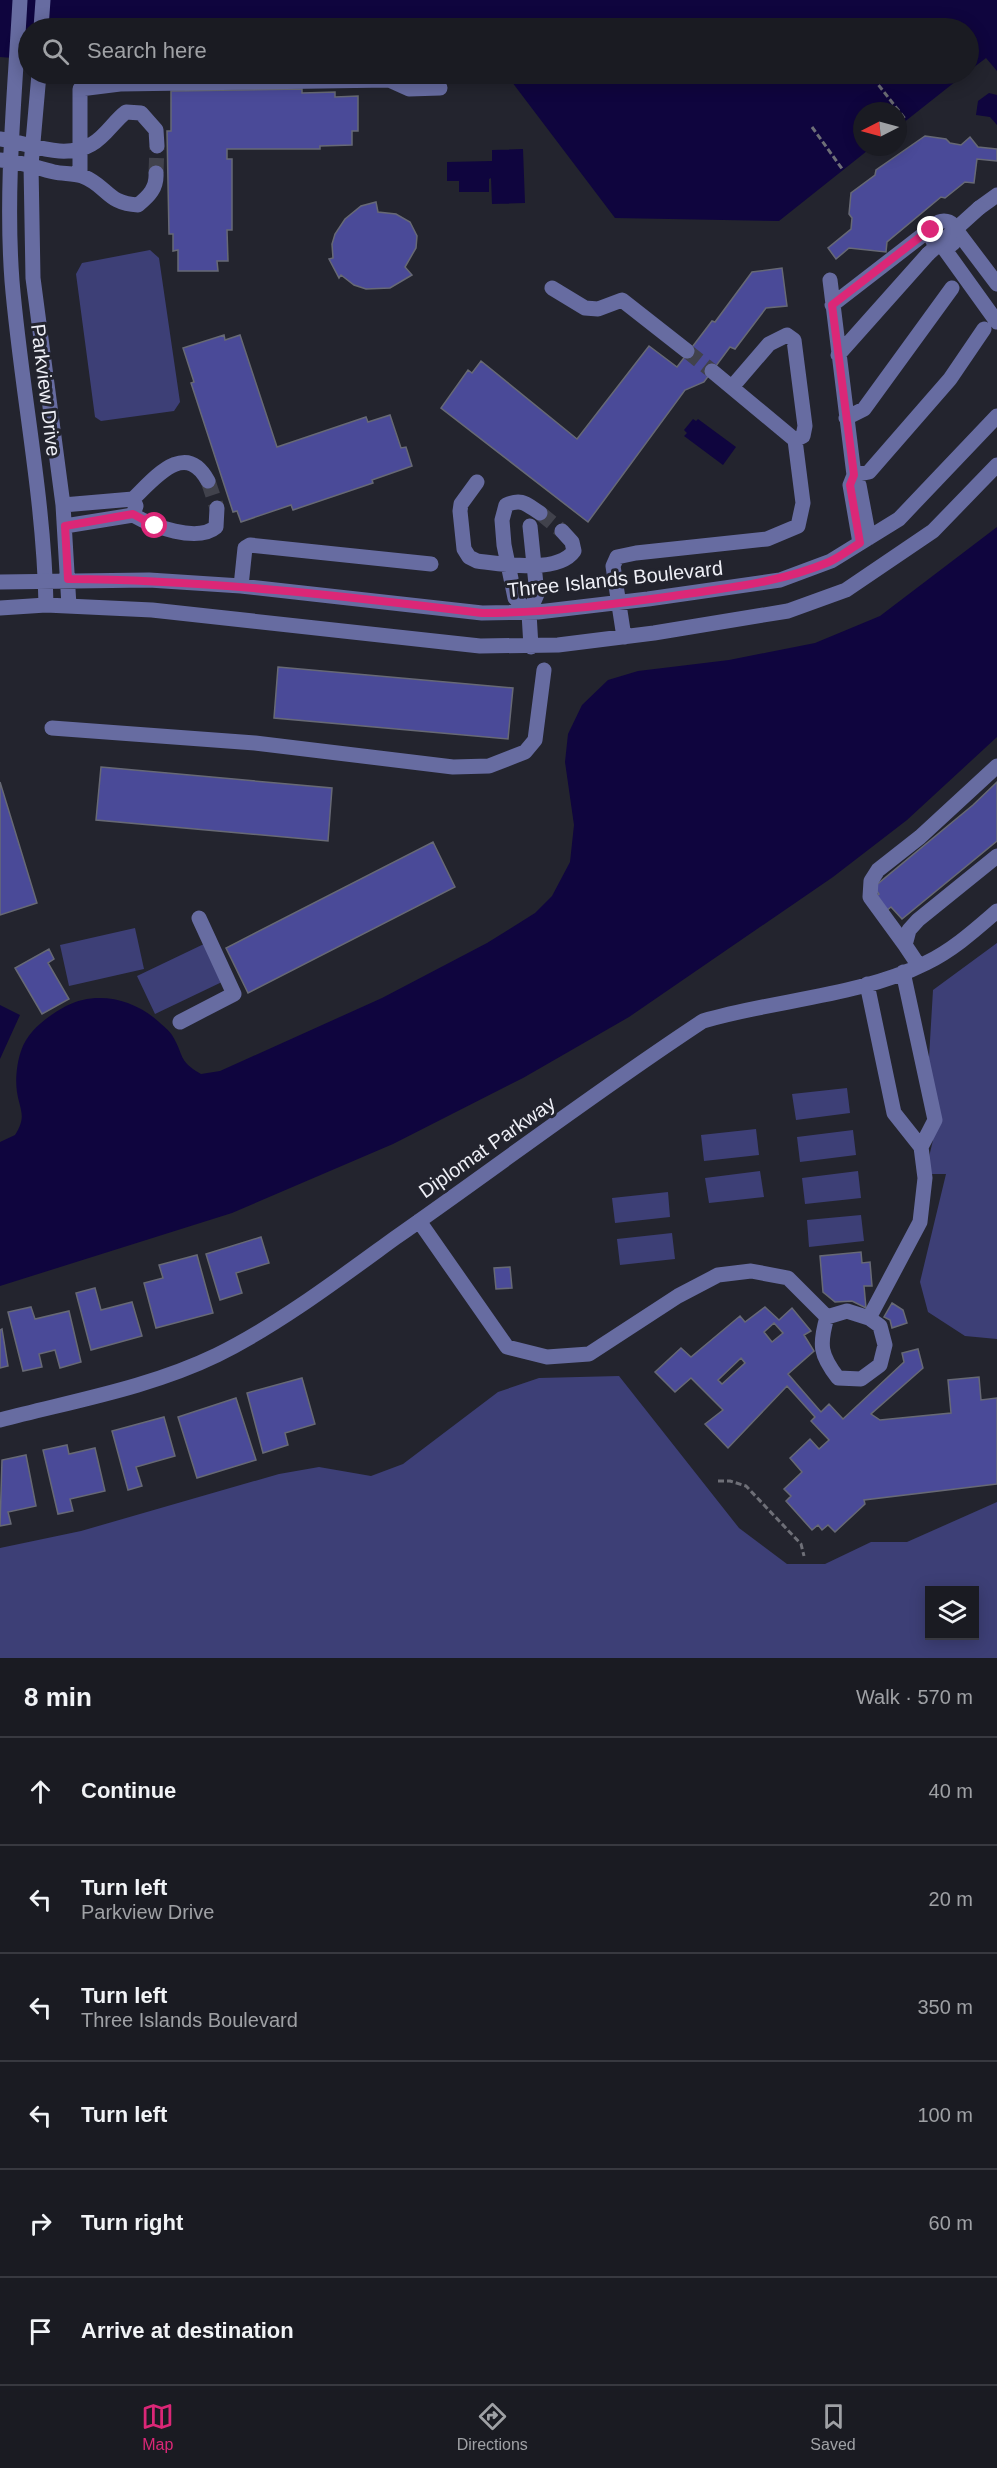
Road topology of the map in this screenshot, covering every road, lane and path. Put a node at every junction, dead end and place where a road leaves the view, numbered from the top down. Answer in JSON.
{"nodes":[{"id":1,"x":20,"y":0,"type":"edge"},
{"id":2,"x":43,"y":0,"type":"edge"},
{"id":3,"x":19,"y":18,"type":"edge"},
{"id":4,"x":42,"y":18,"type":"edge"},
{"id":5,"x":18,"y":36,"type":"edge"},
{"id":6,"x":38,"y":84,"type":"edge"},
{"id":7,"x":120,"y":84,"type":"edge"},
{"id":8,"x":398,"y":84,"type":"edge"},
{"id":9,"x":878,"y":84,"type":"edge"},
{"id":10,"x":440,"y":88,"type":"dead end"},
{"id":11,"x":892,"y":102,"type":"edge"},
{"id":12,"x":812,"y":127,"type":"dead end"},
{"id":13,"x":6,"y":139,"type":"edge"},
{"id":14,"x":33,"y":145,"type":"junction"},
{"id":15,"x":157,"y":146,"type":"tunnel mouth"},
{"id":16,"x":80,"y":149,"type":"junction"},
{"id":17,"x":5,"y":160,"type":"edge"},
{"id":18,"x":31,"y":165,"type":"junction"},
{"id":19,"x":843,"y":170,"type":"dead end"},
{"id":20,"x":156,"y":173,"type":"tunnel mouth"},
{"id":21,"x":80,"y":175,"type":"junction"},
{"id":22,"x":997,"y":195,"type":"edge"},
{"id":23,"x":933,"y":227,"type":"junction"},
{"id":24,"x":957,"y":231,"type":"junction"},
{"id":25,"x":32,"y":236,"type":"junction"},
{"id":26,"x":10,"y":237,"type":"junction"},
{"id":27,"x":943,"y":248,"type":"junction"},
{"id":28,"x":830,"y":280,"type":"dead end"},
{"id":29,"x":997,"y":284,"type":"edge"},
{"id":30,"x":552,"y":288,"type":"dead end"},
{"id":31,"x":952,"y":288,"type":"dead end"},
{"id":32,"x":832,"y":305,"type":"junction"},
{"id":33,"x":990,"y":326,"type":"edge"},
{"id":34,"x":687,"y":351,"type":"tunnel mouth"},
{"id":35,"x":838,"y":355,"type":"junction"},
{"id":36,"x":712,"y":370,"type":"tunnel mouth"},
{"id":37,"x":732,"y":387,"type":"junction"},
{"id":38,"x":997,"y":416,"type":"edge"},
{"id":39,"x":846,"y":418,"type":"junction"},
{"id":40,"x":795,"y":440,"type":"junction"},
{"id":41,"x":997,"y":465,"type":"edge"},
{"id":42,"x":854,"y":475,"type":"junction"},
{"id":43,"x":208,"y":481,"type":"tunnel mouth"},
{"id":44,"x":477,"y":482,"type":"dead end"},
{"id":45,"x":63,"y":505,"type":"junction"},
{"id":46,"x":133,"y":507,"type":"junction"},
{"id":47,"x":217,"y":508,"type":"tunnel mouth"},
{"id":48,"x":540,"y":513,"type":"tunnel mouth"},
{"id":49,"x":65,"y":526,"type":"junction"},
{"id":50,"x":530,"y":526,"type":"dead end"},
{"id":51,"x":562,"y":531,"type":"tunnel mouth"},
{"id":52,"x":864,"y":540,"type":"junction"},
{"id":53,"x":431,"y":564,"type":"dead end"},
{"id":54,"x":508,"y":564,"type":"junction"},
{"id":55,"x":533,"y":565,"type":"junction"},
{"id":56,"x":68,"y":579,"type":"junction"},
{"id":57,"x":45,"y":580,"type":"junction"},
{"id":58,"x":0,"y":582,"type":"edge"},
{"id":59,"x":241,"y":586,"type":"junction"},
{"id":60,"x":620,"y":603,"type":"junction"},
{"id":61,"x":46,"y":605,"type":"junction"},
{"id":62,"x":69,"y":606,"type":"junction"},
{"id":63,"x":0,"y":608,"type":"edge"},
{"id":64,"x":529,"y":613,"type":"junction"},
{"id":65,"x":624,"y":637,"type":"junction"},
{"id":66,"x":531,"y":646,"type":"junction"},
{"id":67,"x":544,"y":670,"type":"dead end"},
{"id":68,"x":52,"y":728,"type":"dead end"},
{"id":69,"x":997,"y":766,"type":"edge"},
{"id":70,"x":997,"y":856,"type":"edge"},
{"id":71,"x":997,"y":911,"type":"edge"},
{"id":72,"x":199,"y":918,"type":"dead end"},
{"id":73,"x":905,"y":945,"type":"junction"},
{"id":74,"x":919,"y":966,"type":"junction"},
{"id":75,"x":903,"y":972,"type":"junction"},
{"id":76,"x":867,"y":984,"type":"junction"},
{"id":77,"x":180,"y":1022,"type":"dead end"},
{"id":78,"x":921,"y":1147,"type":"junction"},
{"id":79,"x":419,"y":1221,"type":"junction"},
{"id":80,"x":827,"y":1317,"type":"junction"},
{"id":81,"x":869,"y":1318,"type":"junction"},
{"id":82,"x":0,"y":1420,"type":"edge"},
{"id":83,"x":718,"y":1481,"type":"dead end"},
{"id":84,"x":804,"y":1556,"type":"dead end"}],
"edges":[{"from":1,"to":3,"type":"street","name":"Parkview Drive"},
{"from":2,"to":4,"type":"street"},
{"from":5,"to":13,"type":"street","name":"Parkview Drive"},
{"from":6,"to":14,"type":"street","name":"Parkview Drive"},
{"from":7,"to":16,"type":"street"},
{"from":8,"to":10,"type":"street"},
{"from":9,"to":11,"type":"path"},
{"from":12,"to":19,"type":"path"},
{"from":13,"to":14,"type":"street"},
{"from":13,"to":17,"type":"street","name":"Parkview Drive"},
{"from":14,"to":16,"type":"street"},
{"from":14,"to":18,"type":"street","name":"Parkview Drive"},
{"from":15,"to":16,"type":"street"},
{"from":16,"to":21,"type":"street"},
{"from":17,"to":18,"type":"street"},
{"from":17,"to":26,"type":"street","name":"Parkview Drive"},
{"from":18,"to":21,"type":"street"},
{"from":18,"to":25,"type":"street","name":"Parkview Drive"},
{"from":20,"to":21,"type":"street"},
{"from":22,"to":35,"type":"street","bridge":true},
{"from":23,"to":24,"type":"street"},
{"from":23,"to":27,"type":"street"},
{"from":23,"to":32,"type":"street"},
{"from":24,"to":27,"type":"street"},
{"from":24,"to":29,"type":"street"},
{"from":25,"to":26,"type":"street"},
{"from":25,"to":45,"type":"street","name":"Parkview Drive"},
{"from":26,"to":57,"type":"street","name":"Parkview Drive"},
{"from":27,"to":33,"type":"street"},
{"from":28,"to":32,"type":"street"},
{"from":30,"to":34,"type":"street"},
{"from":31,"to":39,"type":"street"},
{"from":32,"to":35,"type":"street"},
{"from":33,"to":42,"type":"street"},
{"from":35,"to":39,"type":"street"},
{"from":36,"to":37,"type":"street"},
{"from":37,"to":40,"type":"street"},
{"from":37,"to":40,"type":"street"},
{"from":38,"to":52,"type":"street","name":"Three Islands Boulevard"},
{"from":39,"to":42,"type":"street"},
{"from":40,"to":60,"type":"street"},
{"from":41,"to":65,"type":"street"},
{"from":42,"to":52,"type":"street"},
{"from":43,"to":46,"type":"street"},
{"from":44,"to":54,"type":"street"},
{"from":45,"to":46,"type":"street"},
{"from":45,"to":49,"type":"street","name":"Parkview Drive"},
{"from":46,"to":47,"type":"street"},
{"from":46,"to":49,"type":"street"},
{"from":48,"to":54,"type":"street"},
{"from":49,"to":56,"type":"street","name":"Parkview Drive"},
{"from":50,"to":55,"type":"street"},
{"from":51,"to":55,"type":"street"},
{"from":52,"to":60,"type":"street","name":"Three Islands Boulevard"},
{"from":53,"to":59,"type":"street"},
{"from":54,"to":55,"type":"street"},
{"from":54,"to":64,"type":"street"},
{"from":55,"to":64,"type":"street"},
{"from":56,"to":57,"type":"street","name":"Three Islands Boulevard"},
{"from":56,"to":59,"type":"street","name":"Three Islands Boulevard"},
{"from":56,"to":62,"type":"street","name":"Parkview Drive"},
{"from":57,"to":58,"type":"street","name":"Three Islands Boulevard"},
{"from":57,"to":61,"type":"street","name":"Parkview Drive"},
{"from":59,"to":64,"type":"street","name":"Three Islands Boulevard"},
{"from":60,"to":64,"type":"street","name":"Three Islands Boulevard"},
{"from":60,"to":65,"type":"street"},
{"from":61,"to":62,"type":"street"},
{"from":61,"to":63,"type":"street"},
{"from":62,"to":66,"type":"street"},
{"from":64,"to":66,"type":"street"},
{"from":65,"to":66,"type":"street"},
{"from":67,"to":68,"type":"street"},
{"from":69,"to":73,"type":"street"},
{"from":70,"to":73,"type":"street"},
{"from":71,"to":74,"type":"street","name":"Diplomat Parkway"},
{"from":72,"to":77,"type":"street"},
{"from":73,"to":74,"type":"street"},
{"from":74,"to":75,"type":"street","name":"Diplomat Parkway"},
{"from":75,"to":76,"type":"street","name":"Diplomat Parkway"},
{"from":75,"to":78,"type":"street"},
{"from":76,"to":78,"type":"street"},
{"from":76,"to":79,"type":"street","name":"Diplomat Parkway"},
{"from":78,"to":81,"type":"street"},
{"from":79,"to":80,"type":"street"},
{"from":79,"to":82,"type":"street","name":"Diplomat Parkway"},
{"from":80,"to":81,"type":"street"},
{"from":80,"to":81,"type":"street"},
{"from":83,"to":84,"type":"path"}]}
